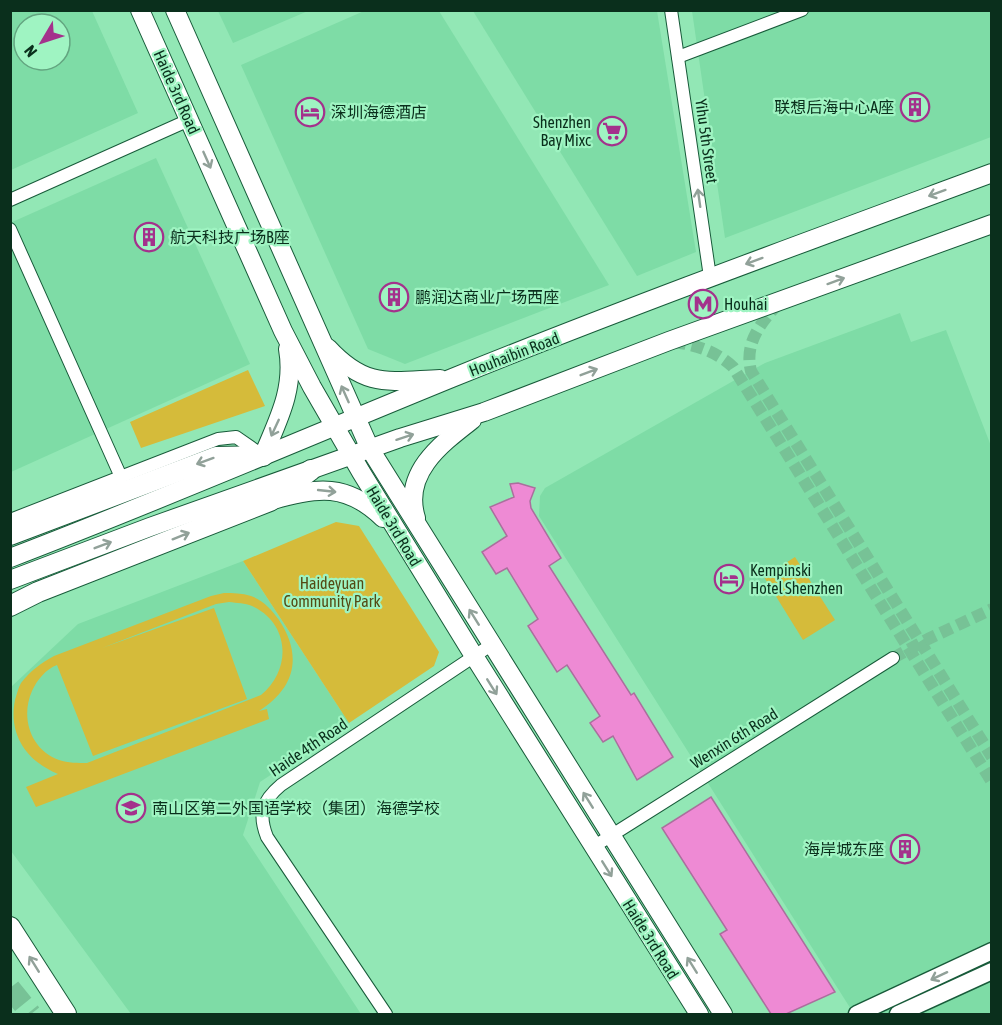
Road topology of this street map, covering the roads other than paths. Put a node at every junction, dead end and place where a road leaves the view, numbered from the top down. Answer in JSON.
{"nodes":[{"id":1,"x":140,"y":10,"type":"edge"},
{"id":2,"x":175,"y":10,"type":"edge"},
{"id":3,"x":671,"y":10,"type":"edge"},
{"id":4,"x":802,"y":10,"type":"edge"},
{"id":5,"x":678,"y":57,"type":"junction"},
{"id":6,"x":189,"y":120,"type":"junction"},
{"id":7,"x":992,"y":173,"type":"edge"},
{"id":8,"x":10,"y":200,"type":"edge"},
{"id":9,"x":992,"y":224,"type":"edge"},
{"id":10,"x":10,"y":229,"type":"edge"},
{"id":11,"x":710,"y":277,"type":"junction"},
{"id":12,"x":283,"y":331,"type":"junction"},
{"id":13,"x":320,"y":338,"type":"junction"},
{"id":14,"x":451,"y":379,"type":"junction"},
{"id":15,"x":484,"y":412,"type":"junction"},
{"id":16,"x":356,"y":419,"type":"junction"},
{"id":17,"x":335,"y":427,"type":"junction"},
{"id":18,"x":370,"y":449,"type":"junction"},
{"id":19,"x":263,"y":456,"type":"junction"},
{"id":20,"x":351,"y":456,"type":"junction"},
{"id":21,"x":311,"y":470,"type":"junction"},
{"id":22,"x":121,"y":477,"type":"junction"},
{"id":23,"x":270,"y":501,"type":"junction"},
{"id":24,"x":10,"y":520,"type":"edge"},
{"id":25,"x":396,"y":530,"type":"junction"},
{"id":26,"x":421,"y":531,"type":"junction"},
{"id":27,"x":10,"y":535,"type":"edge"},
{"id":28,"x":10,"y":558,"type":"edge"},
{"id":29,"x":10,"y":580,"type":"edge"},
{"id":30,"x":10,"y":606,"type":"edge"},
{"id":31,"x":491,"y":645,"type":"junction"},
{"id":32,"x":474,"y":656,"type":"junction"},
{"id":33,"x":893,"y":658,"type":"tunnel mouth"},
{"id":34,"x":611,"y":835,"type":"junction"},
{"id":35,"x":593,"y":847,"type":"junction"},
{"id":36,"x":10,"y":927,"type":"edge"},
{"id":37,"x":992,"y":951,"type":"edge"},
{"id":38,"x":992,"y":971,"type":"edge"},
{"id":39,"x":64,"y":1010,"type":"edge"},
{"id":40,"x":386,"y":1014,"type":"edge"},
{"id":41,"x":699,"y":1014,"type":"edge"},
{"id":42,"x":723,"y":1014,"type":"edge"},
{"id":43,"x":857,"y":1014,"type":"edge"},
{"id":44,"x":898,"y":1014,"type":"edge"}],
"edges":[{"from":1,"to":6,"type":"main road","name":"Haide 3rd Road"},
{"from":2,"to":13,"type":"main road","name":"Haide 3rd Road"},
{"from":3,"to":5,"type":"street","name":"Yihu 5th Street"},
{"from":4,"to":5,"type":"street"},
{"from":11,"to":5,"type":"street","name":"Yihu 5th Street","one_way":true},
{"from":6,"to":8,"type":"street"},
{"from":6,"to":12,"type":"main road","name":"Haide 3rd Road","one_way":true},
{"from":7,"to":11,"type":"main road","name":"Houhaibin Road","one_way":true},
{"from":15,"to":9,"type":"main road","one_way":true},
{"from":10,"to":22,"type":"street"},
{"from":11,"to":14,"type":"main road","name":"Houhaibin Road"},
{"from":12,"to":17,"type":"main road","name":"Haide 3rd Road"},
{"from":12,"to":19,"type":"main road","one_way":true},
{"from":13,"to":14,"type":"main road"},
{"from":16,"to":13,"type":"main road","name":"Haide 3rd Road","one_way":true},
{"from":14,"to":16,"type":"main road","name":"Houhaibin Road"},
{"from":18,"to":15,"type":"main road","one_way":true},
{"from":15,"to":26,"type":"main road"},
{"from":16,"to":17,"type":"main road","name":"Houhaibin Road"},
{"from":16,"to":18,"type":"main road","name":"Haide 3rd Road"},
{"from":17,"to":19,"type":"main road","name":"Houhaibin Road"},
{"from":17,"to":20,"type":"main road","name":"Haide 3rd Road"},
{"from":18,"to":20,"type":"main road"},
{"from":18,"to":26,"type":"main road","name":"Haide 3rd Road"},
{"from":19,"to":22,"type":"street"},
{"from":19,"to":27,"type":"main road","one_way":true},
{"from":19,"to":28,"type":"main road","name":"Houhaibin Road"},
{"from":20,"to":21,"type":"main road"},
{"from":20,"to":25,"type":"main road","name":"Haide 3rd Road"},
{"from":21,"to":23,"type":"main road"},
{"from":29,"to":21,"type":"main road","one_way":true},
{"from":22,"to":24,"type":"street"},
{"from":23,"to":25,"type":"main road","one_way":true},
{"from":30,"to":23,"type":"main road","one_way":true},
{"from":25,"to":32,"type":"main road","name":"Haide 3rd Road"},
{"from":31,"to":26,"type":"main road","name":"Haide 3rd Road","one_way":true},
{"from":31,"to":32,"type":"street","name":"Haide 4th Road"},
{"from":34,"to":31,"type":"main road","name":"Haide 3rd Road","one_way":true},
{"from":32,"to":35,"type":"main road","name":"Haide 3rd Road","one_way":true},
{"from":32,"to":40,"type":"street","name":"Haide 4th Road"},
{"from":33,"to":34,"type":"street","name":"Wenxin 6th Road"},
{"from":34,"to":35,"type":"street","name":"Wenxin 6th Road"},
{"from":42,"to":34,"type":"main road","name":"Haide 3rd Road","one_way":true},
{"from":35,"to":41,"type":"main road","name":"Haide 3rd Road","one_way":true},
{"from":39,"to":36,"type":"main road","one_way":true},
{"from":37,"to":43,"type":"street","one_way":true},
{"from":38,"to":44,"type":"street"}]}
